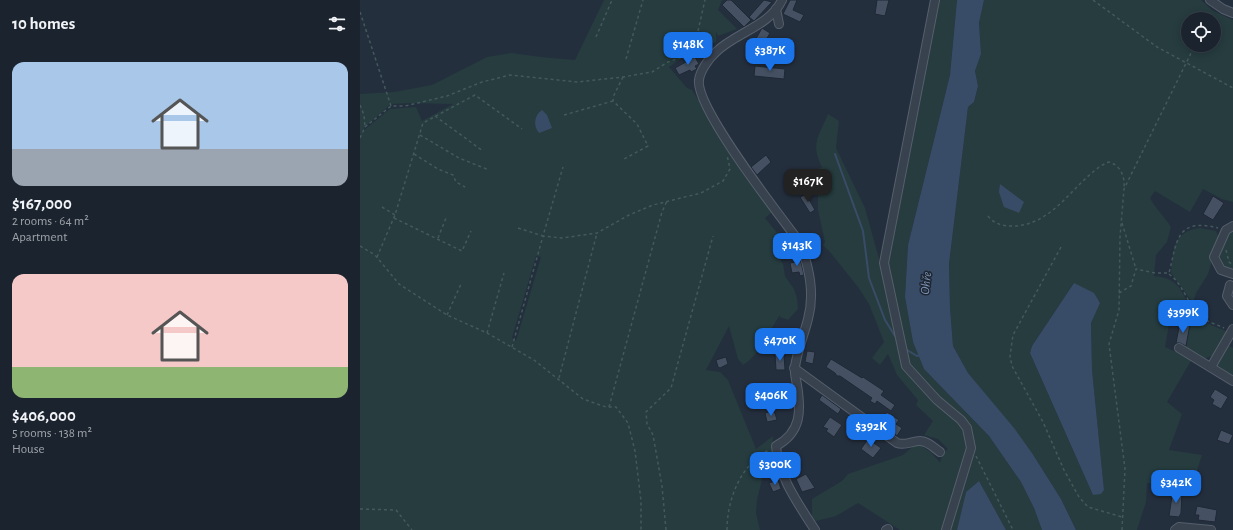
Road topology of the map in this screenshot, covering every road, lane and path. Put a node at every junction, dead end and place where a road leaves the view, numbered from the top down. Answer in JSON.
{"nodes":[{"id":1,"x":612,"y":0,"type":"edge"},
{"id":2,"x":643,"y":0,"type":"edge"},
{"id":3,"x":705,"y":0,"type":"edge"},
{"id":4,"x":782,"y":0,"type":"edge"},
{"id":5,"x":935,"y":0,"type":"edge"},
{"id":6,"x":1093,"y":0,"type":"edge"},
{"id":7,"x":1210,"y":0,"type":"edge"},
{"id":8,"x":776,"y":10,"type":"junction"},
{"id":9,"x":360,"y":12,"type":"edge"},
{"id":10,"x":1233,"y":13,"type":"edge"},
{"id":11,"x":779,"y":24,"type":"dead end"},
{"id":12,"x":698,"y":32,"type":"dead end"},
{"id":13,"x":596,"y":37,"type":"dead end"},
{"id":14,"x":725,"y":44,"type":"junction"},
{"id":15,"x":1192,"y":52,"type":"edge"},
{"id":16,"x":626,"y":58,"type":"dead end"},
{"id":17,"x":1186,"y":64,"type":"junction"},
{"id":18,"x":623,"y":77,"type":"junction"},
{"id":19,"x":1233,"y":88,"type":"edge"},
{"id":20,"x":613,"y":101,"type":"junction"},
{"id":21,"x":360,"y":105,"type":"edge"},
{"id":22,"x":391,"y":106,"type":"junction"},
{"id":23,"x":564,"y":115,"type":"dead end"},
{"id":24,"x":434,"y":116,"type":"junction"},
{"id":25,"x":365,"y":127,"type":"junction"},
{"id":26,"x":522,"y":129,"type":"dead end"},
{"id":27,"x":420,"y":135,"type":"junction"},
{"id":28,"x":360,"y":138,"type":"edge"},
{"id":29,"x":483,"y":151,"type":"dead end"},
{"id":30,"x":414,"y":154,"type":"junction"},
{"id":31,"x":727,"y":155,"type":"dead end"},
{"id":32,"x":624,"y":159,"type":"dead end"},
{"id":33,"x":563,"y":167,"type":"dead end"},
{"id":34,"x":489,"y":170,"type":"dead end"},
{"id":35,"x":465,"y":188,"type":"dead end"},
{"id":36,"x":1124,"y":189,"type":"junction"},
{"id":37,"x":667,"y":201,"type":"junction"},
{"id":38,"x":382,"y":207,"type":"dead end"},
{"id":39,"x":395,"y":215,"type":"junction"},
{"id":40,"x":988,"y":216,"type":"dead end"},
{"id":41,"x":394,"y":218,"type":"junction"},
{"id":42,"x":446,"y":218,"type":"dead end"},
{"id":43,"x":1121,"y":220,"type":"junction"},
{"id":44,"x":518,"y":228,"type":"dead end"},
{"id":45,"x":1229,"y":228,"type":"edge"},
{"id":46,"x":471,"y":231,"type":"dead end"},
{"id":47,"x":597,"y":233,"type":"junction"},
{"id":48,"x":543,"y":236,"type":"junction"},
{"id":49,"x":713,"y":236,"type":"dead end"},
{"id":50,"x":438,"y":239,"type":"junction"},
{"id":51,"x":360,"y":246,"type":"edge"},
{"id":52,"x":1060,"y":247,"type":"dead end"},
{"id":53,"x":1225,"y":247,"type":"dead end"},
{"id":54,"x":377,"y":257,"type":"junction"},
{"id":55,"x":1233,"y":265,"type":"edge"},
{"id":56,"x":1136,"y":269,"type":"junction"},
{"id":57,"x":504,"y":273,"type":"dead end"},
{"id":58,"x":1168,"y":273,"type":"junction"},
{"id":59,"x":1233,"y":274,"type":"edge"},
{"id":60,"x":461,"y":284,"type":"dead end"},
{"id":61,"x":1230,"y":285,"type":"dead end"},
{"id":62,"x":1120,"y":293,"type":"junction"},
{"id":63,"x":1233,"y":305,"type":"edge"},
{"id":64,"x":447,"y":315,"type":"junction"},
{"id":65,"x":1232,"y":330,"type":"edge"},
{"id":66,"x":487,"y":333,"type":"junction"},
{"id":67,"x":512,"y":347,"type":"junction"},
{"id":68,"x":1179,"y":348,"type":"dead end"},
{"id":69,"x":1211,"y":367,"type":"junction"},
{"id":70,"x":794,"y":368,"type":"junction"},
{"id":71,"x":559,"y":378,"type":"junction"},
{"id":72,"x":1233,"y":380,"type":"edge"},
{"id":73,"x":609,"y":407,"type":"junction"},
{"id":74,"x":776,"y":446,"type":"junction"},
{"id":75,"x":971,"y":448,"type":"junction"},
{"id":76,"x":940,"y":452,"type":"dead end"},
{"id":77,"x":360,"y":509,"type":"edge"},
{"id":78,"x":1122,"y":517,"type":"junction"},
{"id":79,"x":412,"y":530,"type":"edge"},
{"id":80,"x":641,"y":530,"type":"edge"},
{"id":81,"x":666,"y":530,"type":"edge"},
{"id":82,"x":727,"y":530,"type":"edge"},
{"id":83,"x":815,"y":530,"type":"edge"},
{"id":84,"x":946,"y":530,"type":"edge"},
{"id":85,"x":1013,"y":530,"type":"edge"},
{"id":86,"x":1122,"y":530,"type":"edge"},
{"id":87,"x":1175,"y":530,"type":"edge"},
{"id":88,"x":1211,"y":530,"type":"edge"}],
"edges":[{"from":1,"to":13,"type":"path"},
{"from":2,"to":16,"type":"path"},
{"from":3,"to":12,"type":"path"},
{"from":4,"to":8,"type":"street"},
{"from":5,"to":75,"type":"street"},
{"from":6,"to":17,"type":"path"},
{"from":7,"to":10,"type":"street"},
{"from":8,"to":11,"type":"street"},
{"from":8,"to":14,"type":"street"},
{"from":9,"to":22,"type":"path"},
{"from":14,"to":18,"type":"path"},
{"from":14,"to":70,"type":"street"},
{"from":15,"to":17,"type":"path"},
{"from":17,"to":19,"type":"path"},
{"from":17,"to":36,"type":"path"},
{"from":18,"to":20,"type":"path"},
{"from":18,"to":22,"type":"path"},
{"from":20,"to":23,"type":"path"},
{"from":20,"to":32,"type":"path"},
{"from":21,"to":25,"type":"path"},
{"from":22,"to":25,"type":"path"},
{"from":24,"to":26,"type":"path"},
{"from":24,"to":27,"type":"path"},
{"from":24,"to":29,"type":"path"},
{"from":25,"to":28,"type":"path"},
{"from":27,"to":30,"type":"path"},
{"from":27,"to":34,"type":"path"},
{"from":30,"to":35,"type":"path"},
{"from":30,"to":39,"type":"path"},
{"from":31,"to":37,"type":"path"},
{"from":33,"to":48,"type":"path"},
{"from":36,"to":40,"type":"path"},
{"from":36,"to":43,"type":"path"},
{"from":37,"to":47,"type":"path"},
{"from":37,"to":73,"type":"path"},
{"from":38,"to":39,"type":"path"},
{"from":39,"to":41,"type":"path"},
{"from":41,"to":50,"type":"path"},
{"from":41,"to":54,"type":"path"},
{"from":42,"to":50,"type":"path"},
{"from":43,"to":56,"type":"path"},
{"from":43,"to":62,"type":"path"},
{"from":44,"to":48,"type":"path"},
{"from":45,"to":58,"type":"path"},
{"from":45,"to":59,"type":"street"},
{"from":46,"to":50,"type":"path"},
{"from":47,"to":48,"type":"path"},
{"from":47,"to":71,"type":"path"},
{"from":48,"to":67,"type":"path"},
{"from":49,"to":81,"type":"path"},
{"from":51,"to":54,"type":"path"},
{"from":52,"to":78,"type":"path"},
{"from":53,"to":55,"type":"path"},
{"from":54,"to":64,"type":"path"},
{"from":56,"to":58,"type":"path"},
{"from":56,"to":62,"type":"path"},
{"from":57,"to":66,"type":"path"},
{"from":58,"to":65,"type":"path"},
{"from":60,"to":64,"type":"path"},
{"from":61,"to":63,"type":"street"},
{"from":62,"to":78,"type":"path"},
{"from":64,"to":66,"type":"path"},
{"from":65,"to":69,"type":"street"},
{"from":66,"to":67,"type":"path"},
{"from":67,"to":71,"type":"path"},
{"from":68,"to":69,"type":"street"},
{"from":69,"to":72,"type":"street"},
{"from":70,"to":74,"type":"street"},
{"from":70,"to":76,"type":"street"},
{"from":71,"to":73,"type":"path"},
{"from":73,"to":80,"type":"path"},
{"from":74,"to":82,"type":"path"},
{"from":74,"to":83,"type":"street"},
{"from":75,"to":84,"type":"street"},
{"from":75,"to":85,"type":"path"},
{"from":77,"to":79,"type":"path"},
{"from":78,"to":86,"type":"path"},
{"from":87,"to":88,"type":"street"}]}
